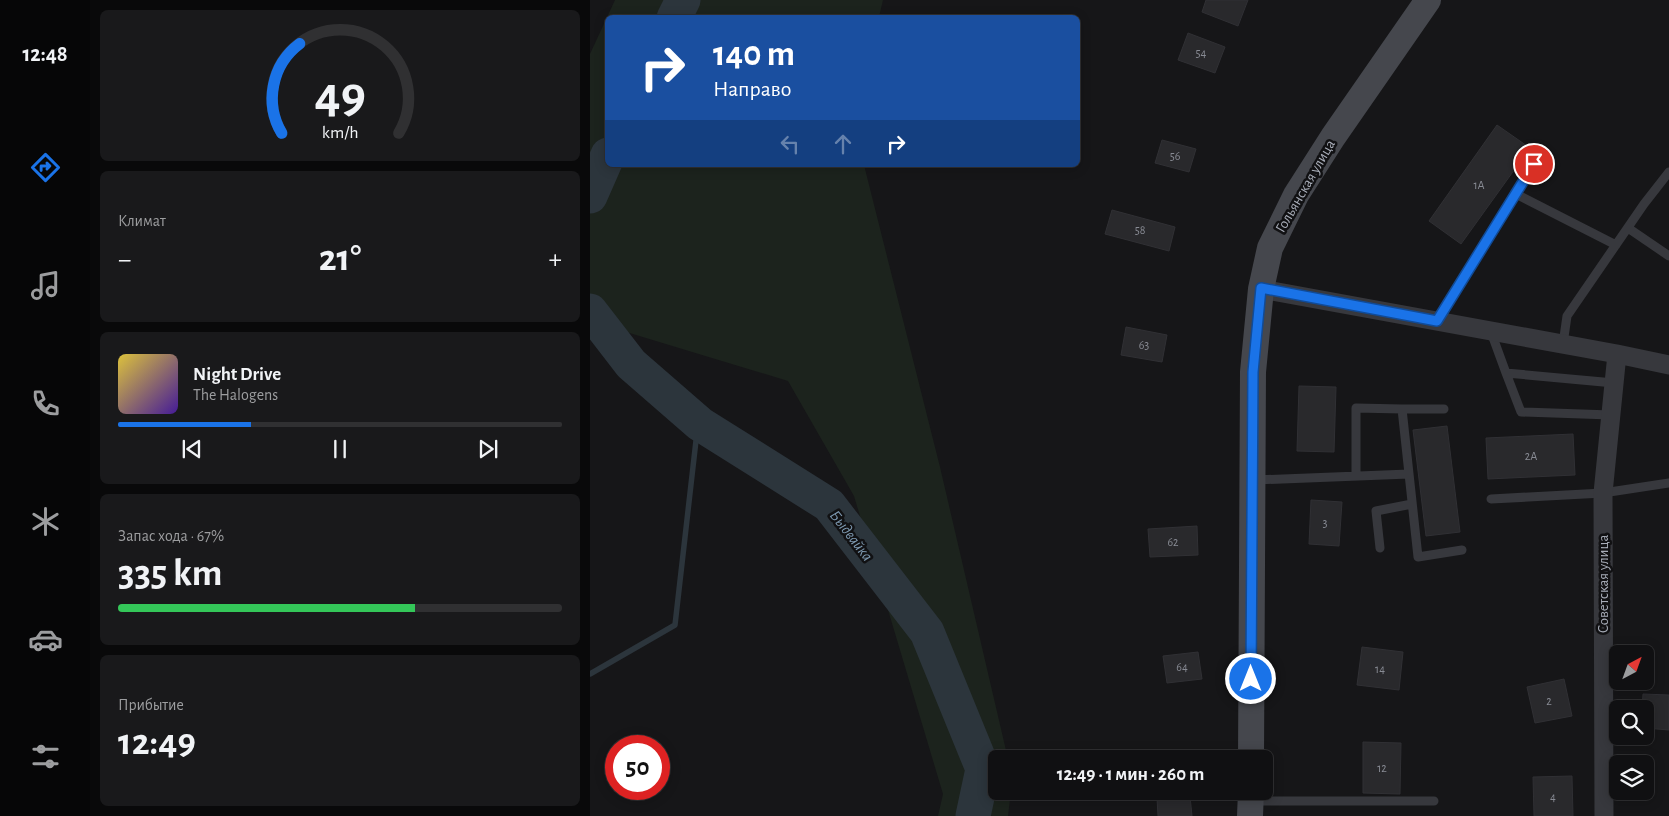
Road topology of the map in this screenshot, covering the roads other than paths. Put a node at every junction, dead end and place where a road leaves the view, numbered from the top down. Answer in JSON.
{"nodes":[{"id":1,"x":1428,"y":0,"type":"edge"},
{"id":2,"x":1534,"y":164,"type":"dead end"},
{"id":3,"x":1669,"y":172,"type":"edge"},
{"id":4,"x":1516,"y":194,"type":"junction"},
{"id":5,"x":1628,"y":228,"type":"junction"},
{"id":6,"x":1616,"y":245,"type":"junction"},
{"id":7,"x":1669,"y":256,"type":"edge"},
{"id":8,"x":1261,"y":288,"type":"junction"},
{"id":9,"x":1437,"y":321,"type":"junction"},
{"id":10,"x":1491,"y":330,"type":"junction"},
{"id":11,"x":1563,"y":344,"type":"junction"},
{"id":12,"x":1617,"y":354,"type":"junction"},
{"id":13,"x":1669,"y":364,"type":"edge"},
{"id":14,"x":1506,"y":373,"type":"junction"},
{"id":15,"x":1614,"y":383,"type":"junction"},
{"id":16,"x":1402,"y":409,"type":"junction"},
{"id":17,"x":1444,"y":409,"type":"dead end"},
{"id":18,"x":1611,"y":415,"type":"junction"},
{"id":19,"x":1409,"y":474,"type":"junction"},
{"id":20,"x":1356,"y":475,"type":"junction"},
{"id":21,"x":1252,"y":480,"type":"junction"},
{"id":22,"x":1669,"y":483,"type":"edge"},
{"id":23,"x":1603,"y":493,"type":"junction"},
{"id":24,"x":1491,"y":499,"type":"dead end"},
{"id":25,"x":1412,"y":504,"type":"junction"},
{"id":26,"x":1380,"y":548,"type":"dead end"},
{"id":27,"x":1462,"y":550,"type":"dead end"},
{"id":28,"x":1251,"y":750,"type":"edge"},
{"id":29,"x":1434,"y":801,"type":"dead end"},
{"id":30,"x":1251,"y":803,"type":"edge"},
{"id":31,"x":1604,"y":816,"type":"edge"}],
"edges":[{"from":1,"to":8,"type":"main road","name":"Гольянская улица"},
{"from":2,"to":4,"type":"lane"},
{"from":3,"to":5,"type":"lane"},
{"from":4,"to":6,"type":"lane"},
{"from":4,"to":9,"type":"lane"},
{"from":5,"to":6,"type":"lane"},
{"from":5,"to":7,"type":"lane"},
{"from":6,"to":11,"type":"lane"},
{"from":8,"to":9,"type":"street"},
{"from":8,"to":21,"type":"main road","name":"Гольянская улица"},
{"from":9,"to":10,"type":"street"},
{"from":10,"to":11,"type":"street"},
{"from":10,"to":14,"type":"lane"},
{"from":11,"to":12,"type":"street"},
{"from":12,"to":13,"type":"street"},
{"from":12,"to":15,"type":"street","name":"Советская улица"},
{"from":14,"to":15,"type":"lane"},
{"from":14,"to":18,"type":"lane"},
{"from":15,"to":18,"type":"street","name":"Советская улица"},
{"from":16,"to":17,"type":"lane"},
{"from":16,"to":19,"type":"lane"},
{"from":16,"to":20,"type":"lane"},
{"from":18,"to":23,"type":"street","name":"Советская улица"},
{"from":19,"to":20,"type":"lane"},
{"from":19,"to":25,"type":"lane"},
{"from":20,"to":21,"type":"lane"},
{"from":21,"to":28,"type":"main road","name":"Гольянская улица"},
{"from":22,"to":23,"type":"lane"},
{"from":23,"to":24,"type":"lane"},
{"from":23,"to":31,"type":"street","name":"Советская улица"},
{"from":25,"to":26,"type":"lane"},
{"from":25,"to":27,"type":"lane"},
{"from":29,"to":30,"type":"lane"}]}
